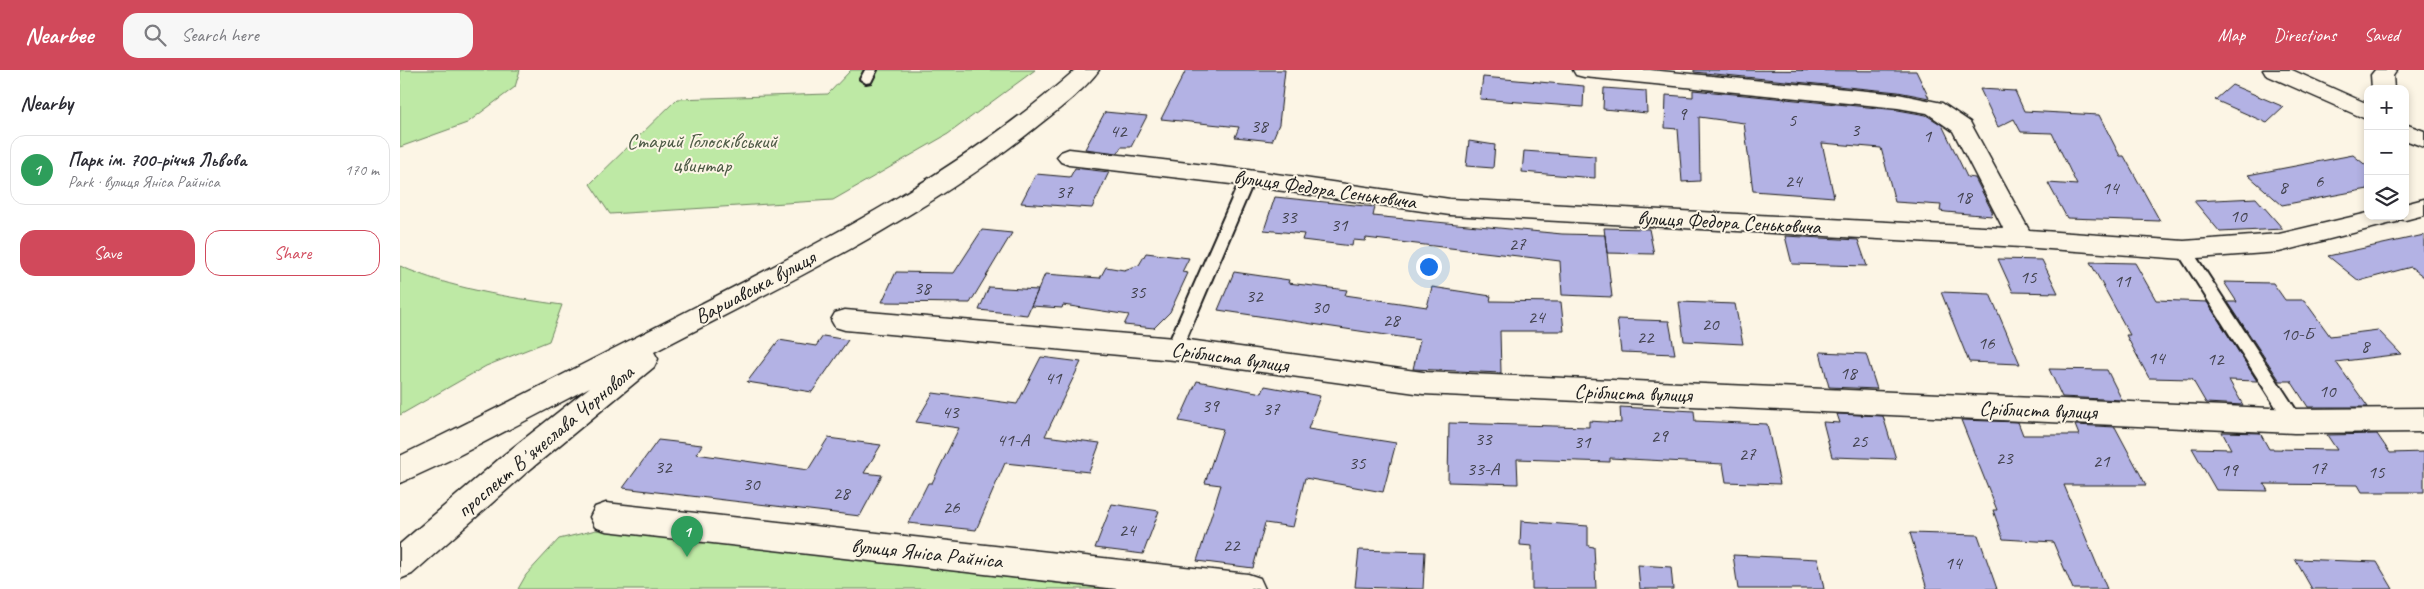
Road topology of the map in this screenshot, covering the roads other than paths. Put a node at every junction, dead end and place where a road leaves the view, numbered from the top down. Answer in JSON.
{"nodes":[{"id":1,"x":1088,"y":70,"type":"edge"},
{"id":2,"x":1584,"y":70,"type":"edge"},
{"id":3,"x":2274,"y":70,"type":"edge"},
{"id":4,"x":2386,"y":70,"type":"edge"},
{"id":5,"x":2383,"y":85,"type":"edge"},
{"id":6,"x":2364,"y":111,"type":"edge"},
{"id":7,"x":1069,"y":157,"type":"dead end"},
{"id":8,"x":1248,"y":178,"type":"junction"},
{"id":9,"x":2424,"y":208,"type":"edge"},
{"id":10,"x":2409,"y":211,"type":"edge"},
{"id":11,"x":2372,"y":220,"type":"edge"},
{"id":12,"x":2021,"y":238,"type":"junction"},
{"id":13,"x":2184,"y":250,"type":"junction"},
{"id":14,"x":692,"y":320,"type":"junction"},
{"id":15,"x":845,"y":320,"type":"dead end"},
{"id":16,"x":1174,"y":349,"type":"junction"},
{"id":17,"x":2424,"y":420,"type":"edge"},
{"id":18,"x":2294,"y":421,"type":"junction"},
{"id":19,"x":400,"y":470,"type":"edge"},
{"id":20,"x":606,"y":517,"type":"dead end"},
{"id":21,"x":400,"y":564,"type":"edge"},
{"id":22,"x":1248,"y":589,"type":"edge"}],
"edges":[{"from":1,"to":14,"type":"street","name":"Варшавська вулиця"},
{"from":2,"to":12,"type":"street"},
{"from":3,"to":6,"type":"street"},
{"from":4,"to":5,"type":"street"},
{"from":7,"to":8,"type":"street","name":"вулиця Федора Сеньковича"},
{"from":8,"to":12,"type":"street","name":"вулиця Федора Сеньковича"},
{"from":8,"to":16,"type":"lane"},
{"from":9,"to":10,"type":"street"},
{"from":11,"to":13,"type":"street","name":"вулиця Федора Сеньковича"},
{"from":12,"to":13,"type":"street","name":"вулиця Федора Сеньковича"},
{"from":13,"to":18,"type":"lane"},
{"from":14,"to":19,"type":"street","name":"Варшавська вулиця"},
{"from":14,"to":21,"type":"street","name":"проспект Вʼячеслава Чорновола"},
{"from":15,"to":16,"type":"street","name":"Сріблиста вулиця"},
{"from":16,"to":18,"type":"street","name":"Сріблиста вулиця"},
{"from":17,"to":18,"type":"street","name":"Сріблиста вулиця"},
{"from":20,"to":22,"type":"street","name":"вулиця Яніса Райніса"}]}
